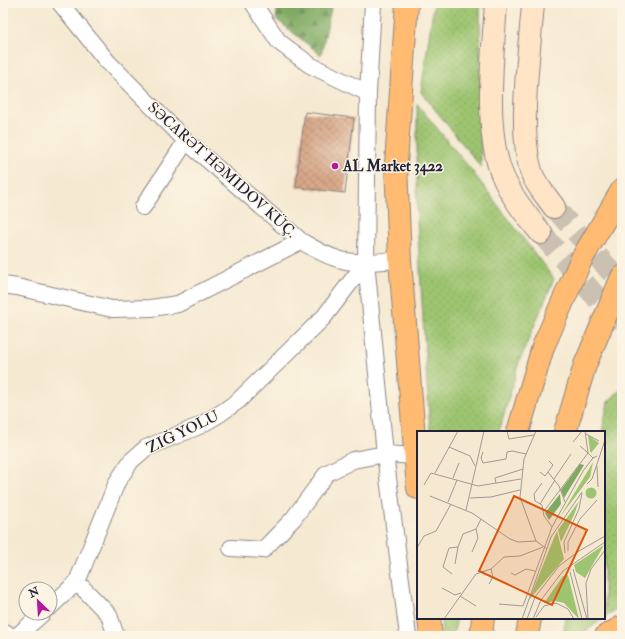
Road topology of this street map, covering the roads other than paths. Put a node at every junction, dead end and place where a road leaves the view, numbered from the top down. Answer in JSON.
{"nodes":[{"id":1,"x":60,"y":3,"type":"edge"},
{"id":2,"x":373,"y":3,"type":"edge"},
{"id":3,"x":407,"y":3,"type":"edge"},
{"id":4,"x":496,"y":3,"type":"edge"},
{"id":5,"x":533,"y":3,"type":"edge"},
{"id":6,"x":257,"y":5,"type":"edge"},
{"id":7,"x":368,"y":93,"type":"junction"},
{"id":8,"x":186,"y":141,"type":"junction"},
{"id":9,"x":622,"y":190,"type":"edge"},
{"id":10,"x":143,"y":207,"type":"dead end"},
{"id":11,"x":554,"y":207,"type":"tunnel mouth"},
{"id":12,"x":541,"y":233,"type":"tunnel mouth"},
{"id":13,"x":301,"y":241,"type":"junction"},
{"id":14,"x":400,"y":260,"type":"junction"},
{"id":15,"x":366,"y":262,"type":"junction"},
{"id":16,"x":622,"y":277,"type":"edge"},
{"id":17,"x":3,"y":285,"type":"edge"},
{"id":18,"x":518,"y":431,"type":"edge"},
{"id":19,"x":565,"y":431,"type":"edge"},
{"id":20,"x":385,"y":454,"type":"junction"},
{"id":21,"x":415,"y":456,"type":"junction"},
{"id":22,"x":417,"y":477,"type":"edge"},
{"id":23,"x":231,"y":548,"type":"dead end"},
{"id":24,"x":77,"y":582,"type":"junction"},
{"id":25,"x":58,"y":600,"type":"edge"},
{"id":26,"x":429,"y":619,"type":"edge"},
{"id":27,"x":483,"y":619,"type":"edge"},
{"id":28,"x":530,"y":619,"type":"edge"},
{"id":29,"x":34,"y":621,"type":"edge"},
{"id":30,"x":622,"y":627,"type":"edge"},
{"id":31,"x":3,"y":631,"type":"edge"},
{"id":32,"x":11,"y":636,"type":"edge"},
{"id":33,"x":17,"y":636,"type":"edge"},
{"id":34,"x":116,"y":636,"type":"edge"},
{"id":35,"x":408,"y":636,"type":"edge"},
{"id":36,"x":431,"y":636,"type":"edge"},
{"id":37,"x":481,"y":636,"type":"edge"},
{"id":38,"x":527,"y":636,"type":"edge"},
{"id":39,"x":606,"y":636,"type":"edge"}],
"edges":[{"from":1,"to":8,"type":"street","name":"SƏCARƏT HƏMIDOV KÜÇ."},
{"from":2,"to":7,"type":"street"},
{"from":3,"to":14,"type":"highway"},
{"from":4,"to":12,"type":"main road"},
{"from":5,"to":11,"type":"main road"},
{"from":6,"to":7,"type":"street"},
{"from":7,"to":15,"type":"street"},
{"from":8,"to":10,"type":"street"},
{"from":8,"to":13,"type":"street","name":"SƏCARƏT HƏMIDOV KÜÇ."},
{"from":9,"to":18,"type":"highway"},
{"from":13,"to":15,"type":"street","name":"SƏCARƏT HƏMIDOV KÜÇ."},
{"from":13,"to":17,"type":"street"},
{"from":14,"to":15,"type":"street","name":"SƏCARƏT HƏMIDOV KÜÇ."},
{"from":14,"to":21,"type":"highway"},
{"from":15,"to":20,"type":"street"},
{"from":15,"to":24,"type":"street"},
{"from":16,"to":19,"type":"highway"},
{"from":20,"to":21,"type":"street"},
{"from":20,"to":23,"type":"street"},
{"from":20,"to":35,"type":"street"},
{"from":21,"to":22,"type":"highway"},
{"from":24,"to":25,"type":"street"},
{"from":24,"to":34,"type":"street"},
{"from":26,"to":36,"type":"highway"},
{"from":27,"to":37,"type":"highway"},
{"from":28,"to":38,"type":"highway"},
{"from":29,"to":33,"type":"street"},
{"from":30,"to":39,"type":"highway"},
{"from":31,"to":32,"type":"street"}]}
